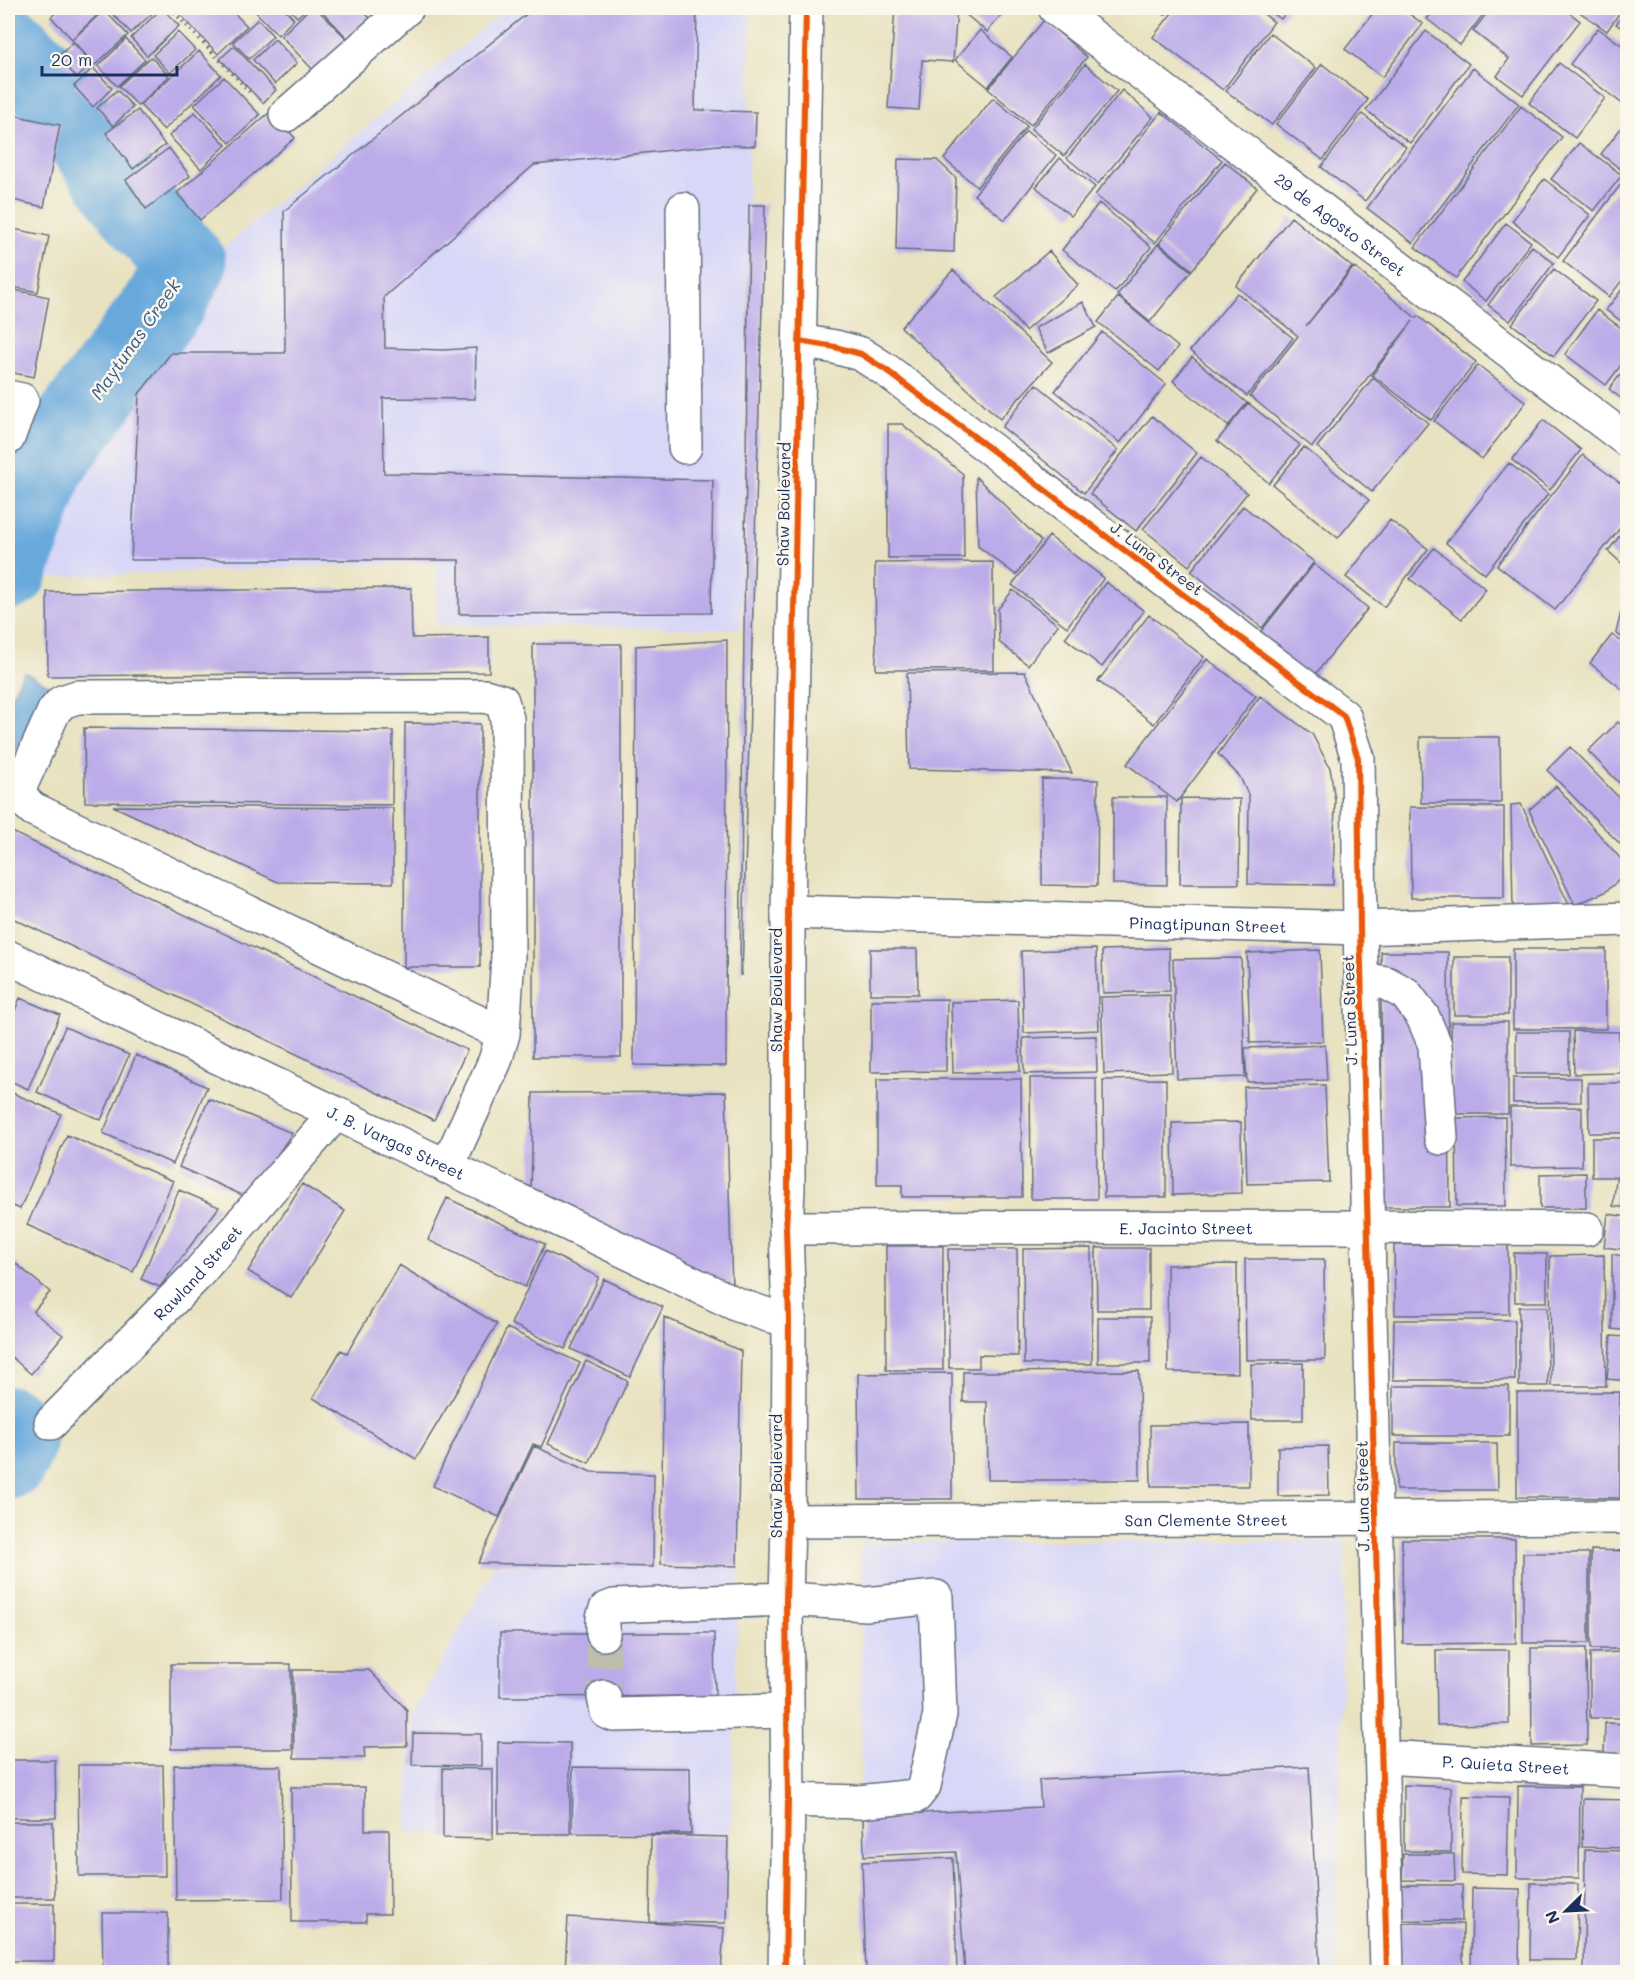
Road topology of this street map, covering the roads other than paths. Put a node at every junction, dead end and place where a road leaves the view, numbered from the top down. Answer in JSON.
{"nodes":[{"id":1,"x":407,"y":8,"type":"edge"},
{"id":2,"x":806,"y":8,"type":"edge"},
{"id":3,"x":1055,"y":8,"type":"edge"},
{"id":4,"x":286,"y":115,"type":"road end"},
{"id":5,"x":684,"y":209,"type":"dead end"},
{"id":6,"x":799,"y":340,"type":"junction"},
{"id":7,"x":8,"y":397,"type":"edge"},
{"id":8,"x":8,"y":438,"type":"edge"},
{"id":9,"x":1628,"y":441,"type":"edge"},
{"id":10,"x":685,"y":447,"type":"dead end"},
{"id":11,"x":788,"y":912,"type":"junction"},
{"id":12,"x":1628,"y":919,"type":"edge"},
{"id":13,"x":1360,"y":928,"type":"junction"},
{"id":14,"x":8,"y":957,"type":"edge"},
{"id":15,"x":1361,"y":979,"type":"junction"},
{"id":16,"x":502,"y":1034,"type":"junction"},
{"id":17,"x":335,"y":1114,"type":"junction"},
{"id":18,"x":1441,"y":1138,"type":"dead end"},
{"id":19,"x":447,"y":1167,"type":"junction"},
{"id":20,"x":1369,"y":1227,"type":"junction"},
{"id":21,"x":786,"y":1228,"type":"junction"},
{"id":22,"x":1587,"y":1229,"type":"dead end"},
{"id":23,"x":789,"y":1319,"type":"junction"},
{"id":24,"x":51,"y":1423,"type":"dead end"},
{"id":25,"x":1626,"y":1517,"type":"dead end"},
{"id":26,"x":1376,"y":1518,"type":"junction"},
{"id":27,"x":788,"y":1521,"type":"junction"},
{"id":28,"x":786,"y":1599,"type":"junction"},
{"id":29,"x":603,"y":1634,"type":"tunnel mouth"},
{"id":30,"x":604,"y":1697,"type":"dead end"},
{"id":31,"x":787,"y":1711,"type":"junction"},
{"id":32,"x":1383,"y":1757,"type":"junction"},
{"id":33,"x":1628,"y":1771,"type":"edge"},
{"id":34,"x":788,"y":1800,"type":"junction"},
{"id":35,"x":784,"y":1972,"type":"edge"},
{"id":36,"x":1387,"y":1972,"type":"edge"}],
"edges":[{"from":1,"to":4,"type":"street"},
{"from":2,"to":6,"type":"street","name":"Shaw Boulevard"},
{"from":3,"to":9,"type":"street","name":"29 de Agosto Street"},
{"from":5,"to":10,"type":"street"},
{"from":6,"to":11,"type":"street","name":"Shaw Boulevard"},
{"from":6,"to":13,"type":"street","name":"J. Luna Street"},
{"from":7,"to":8,"type":"street"},
{"from":11,"to":13,"type":"street","name":"Pinagtipunan Street"},
{"from":11,"to":21,"type":"street","name":"Shaw Boulevard"},
{"from":12,"to":13,"type":"street","name":"Pinagtipunan Street"},
{"from":13,"to":15,"type":"street","name":"J. Luna Street"},
{"from":14,"to":17,"type":"street","name":"J. B. Vargas Street"},
{"from":15,"to":18,"type":"street"},
{"from":15,"to":20,"type":"street","name":"J. Luna Street"},
{"from":16,"to":16,"type":"street"},
{"from":16,"to":19,"type":"street"},
{"from":17,"to":19,"type":"street","name":"J. B. Vargas Street"},
{"from":17,"to":24,"type":"street","name":"Rawland Street"},
{"from":19,"to":23,"type":"street","name":"J. B. Vargas Street"},
{"from":20,"to":21,"type":"street","name":"E. Jacinto Street"},
{"from":20,"to":22,"type":"street","name":"E. Jacinto Street"},
{"from":20,"to":26,"type":"street","name":"J. Luna Street"},
{"from":21,"to":23,"type":"street","name":"Shaw Boulevard"},
{"from":23,"to":27,"type":"street","name":"Shaw Boulevard"},
{"from":25,"to":26,"type":"street","name":"San Clemente Street"},
{"from":26,"to":27,"type":"street","name":"San Clemente Street"},
{"from":26,"to":32,"type":"street","name":"J. Luna Street"},
{"from":27,"to":28,"type":"street","name":"Shaw Boulevard"},
{"from":28,"to":29,"type":"street"},
{"from":28,"to":31,"type":"street","name":"Shaw Boulevard"},
{"from":28,"to":34,"type":"street"},
{"from":30,"to":31,"type":"street"},
{"from":31,"to":34,"type":"street","name":"Shaw Boulevard"},
{"from":32,"to":33,"type":"street","name":"P. Quieta Street"},
{"from":32,"to":36,"type":"street","name":"J. Luna Street"},
{"from":34,"to":35,"type":"street","name":"Shaw Boulevard"}]}
